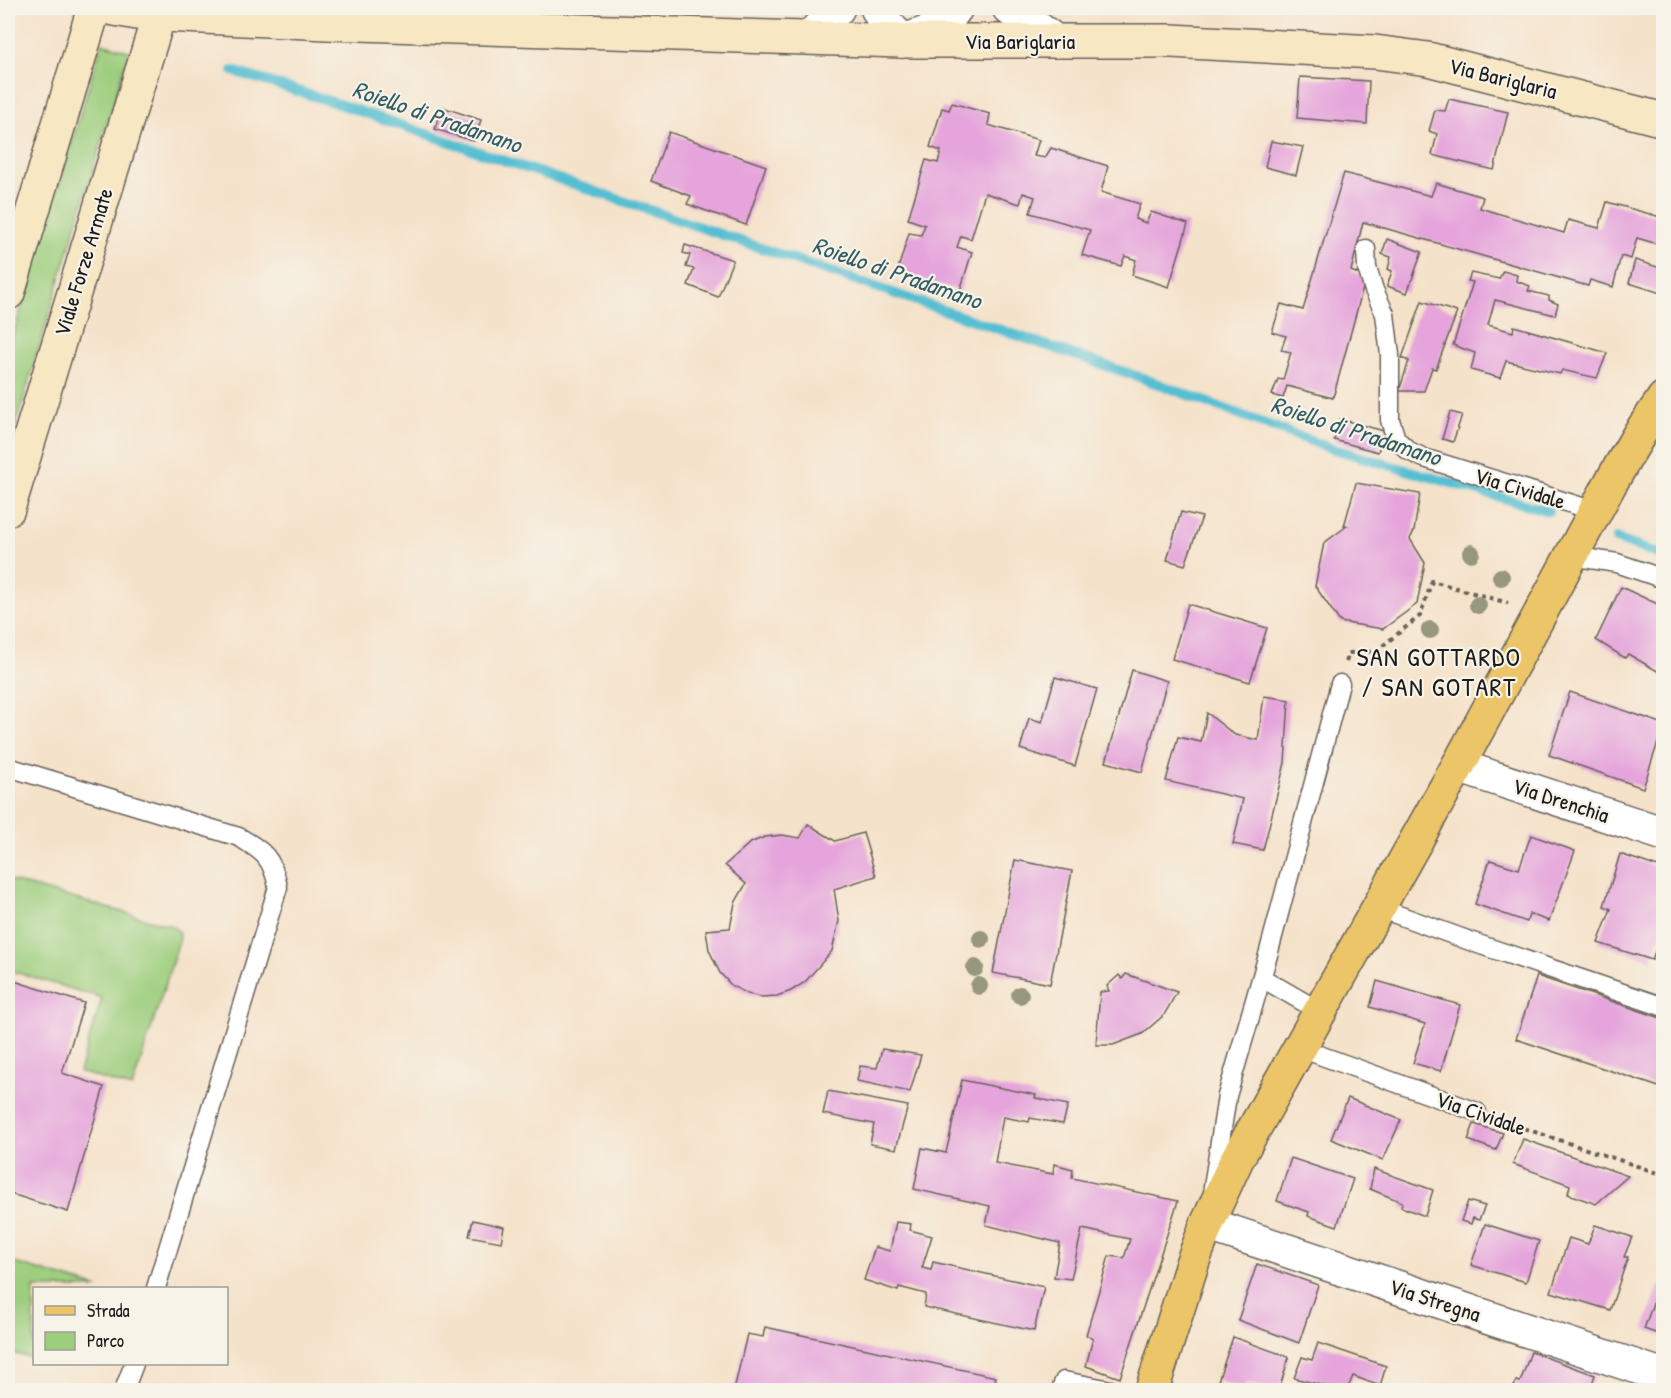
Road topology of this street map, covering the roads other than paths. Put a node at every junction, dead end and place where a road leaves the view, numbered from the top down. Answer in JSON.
{"nodes":[{"id":1,"x":94,"y":8,"type":"edge"},
{"id":2,"x":109,"y":8,"type":"edge"},
{"id":3,"x":838,"y":8,"type":"edge"},
{"id":4,"x":877,"y":8,"type":"edge"},
{"id":5,"x":956,"y":8,"type":"edge"},
{"id":6,"x":1009,"y":8,"type":"edge"},
{"id":7,"x":159,"y":15,"type":"junction"},
{"id":8,"x":371,"y":16,"type":"edge"},
{"id":9,"x":810,"y":37,"type":"junction"},
{"id":10,"x":902,"y":41,"type":"junction"},
{"id":11,"x":1055,"y":41,"type":"junction"},
{"id":12,"x":1664,"y":120,"type":"edge"},
{"id":13,"x":1366,"y":249,"type":"dead end"},
{"id":14,"x":8,"y":293,"type":"edge"},
{"id":15,"x":1664,"y":398,"type":"edge"},
{"id":16,"x":8,"y":509,"type":"edge"},
{"id":17,"x":1595,"y":511,"type":"junction"},
{"id":18,"x":1573,"y":553,"type":"junction"},
{"id":19,"x":1664,"y":579,"type":"edge"},
{"id":20,"x":1340,"y":684,"type":"road end"},
{"id":21,"x":1458,"y":766,"type":"junction"},
{"id":22,"x":8,"y":767,"type":"edge"},
{"id":23,"x":1664,"y":834,"type":"edge"},
{"id":24,"x":1379,"y":908,"type":"junction"},
{"id":25,"x":1262,"y":978,"type":"junction"},
{"id":26,"x":1664,"y":1007,"type":"edge"},
{"id":27,"x":1321,"y":1012,"type":"junction"},
{"id":28,"x":1300,"y":1048,"type":"junction"},
{"id":29,"x":1477,"y":1112,"type":"road end"},
{"id":30,"x":1207,"y":1224,"type":"junction"},
{"id":31,"x":156,"y":1287,"type":"edge"},
{"id":32,"x":134,"y":1365,"type":"edge"},
{"id":33,"x":1664,"y":1376,"type":"edge"},
{"id":34,"x":124,"y":1390,"type":"edge"},
{"id":35,"x":1061,"y":1390,"type":"edge"},
{"id":36,"x":1111,"y":1390,"type":"edge"},
{"id":37,"x":1152,"y":1390,"type":"edge"}],
"edges":[{"from":1,"to":14,"type":"street"},
{"from":2,"to":7,"type":"street","name":"Via Bariglaria"},
{"from":3,"to":9,"type":"street"},
{"from":4,"to":10,"type":"street"},
{"from":5,"to":10,"type":"street"},
{"from":6,"to":11,"type":"street"},
{"from":7,"to":8,"type":"street","name":"Via Bariglaria"},
{"from":7,"to":16,"type":"street","name":"Viale Forze Armate"},
{"from":8,"to":9,"type":"street","name":"Via Bariglaria"},
{"from":9,"to":10,"type":"street","name":"Via Bariglaria"},
{"from":10,"to":11,"type":"street","name":"Via Bariglaria"},
{"from":11,"to":12,"type":"street","name":"Via Bariglaria"},
{"from":13,"to":17,"type":"lane","name":"Via Cividale"},
{"from":15,"to":17,"type":"main road","name":"Via Cividale"},
{"from":17,"to":18,"type":"main road","name":"Via Cividale"},
{"from":18,"to":19,"type":"lane"},
{"from":18,"to":21,"type":"main road","name":"Via Cividale"},
{"from":20,"to":25,"type":"lane","name":"Via Cividale"},
{"from":21,"to":23,"type":"street","name":"Via Drenchia"},
{"from":21,"to":24,"type":"main road","name":"Via Cividale"},
{"from":22,"to":31,"type":"lane"},
{"from":24,"to":26,"type":"lane"},
{"from":24,"to":27,"type":"main road","name":"Via Cividale"},
{"from":25,"to":27,"type":"lane"},
{"from":25,"to":30,"type":"lane","name":"Via Cividale"},
{"from":27,"to":28,"type":"main road","name":"Via Cividale"},
{"from":28,"to":29,"type":"lane","name":"Via Cividale"},
{"from":28,"to":30,"type":"main road","name":"Via Cividale"},
{"from":30,"to":33,"type":"street","name":"Via Stregna"},
{"from":30,"to":37,"type":"main road","name":"Via Cividale"},
{"from":32,"to":34,"type":"lane"},
{"from":35,"to":36,"type":"lane"}]}
